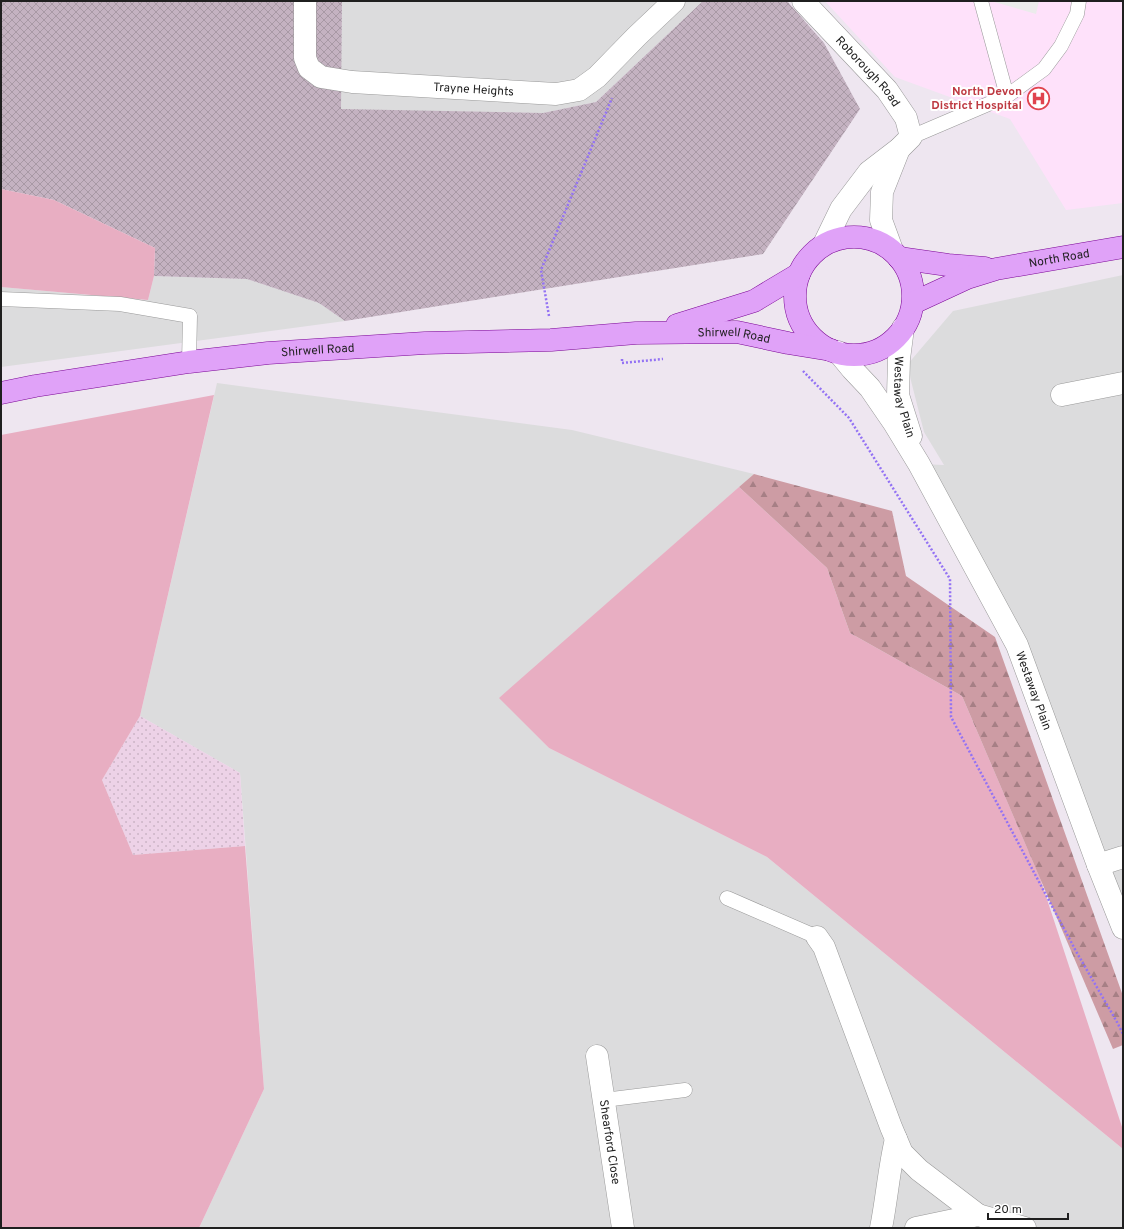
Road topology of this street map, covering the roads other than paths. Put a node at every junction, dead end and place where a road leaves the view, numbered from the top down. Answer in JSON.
{"nodes":[{"id":1,"x":305,"y":1,"type":"edge"},
{"id":2,"x":674,"y":1,"type":"edge"},
{"id":3,"x":803,"y":1,"type":"edge"},
{"id":4,"x":981,"y":1,"type":"edge"},
{"id":5,"x":1079,"y":1,"type":"edge"},
{"id":6,"x":1007,"y":96,"type":"junction"},
{"id":7,"x":905,"y":143,"type":"junction"},
{"id":8,"x":824,"y":244,"type":"junction"},
{"id":9,"x":1123,"y":247,"type":"edge"},
{"id":10,"x":896,"y":254,"type":"junction"},
{"id":11,"x":996,"y":269,"type":"junction"},
{"id":12,"x":799,"y":274,"type":"junction"},
{"id":13,"x":1,"y":299,"type":"edge"},
{"id":14,"x":913,"y":303,"type":"junction"},
{"id":15,"x":903,"y":328,"type":"junction"},
{"id":16,"x":629,"y":334,"type":"junction"},
{"id":17,"x":834,"y":351,"type":"junction"},
{"id":18,"x":189,"y":362,"type":"junction"},
{"id":19,"x":1123,"y":383,"type":"edge"},
{"id":20,"x":1,"y":394,"type":"edge"},
{"id":21,"x":1062,"y":395,"type":"dead end"},
{"id":22,"x":919,"y":464,"type":"junction"},
{"id":23,"x":1123,"y":857,"type":"edge"},
{"id":24,"x":1098,"y":865,"type":"junction"},
{"id":25,"x":727,"y":898,"type":"dead end"},
{"id":26,"x":1123,"y":928,"type":"edge"},
{"id":27,"x":817,"y":936,"type":"joint"},
{"id":28,"x":597,"y":1056,"type":"dead end"},
{"id":29,"x":685,"y":1090,"type":"dead end"},
{"id":30,"x":604,"y":1100,"type":"junction"},
{"id":31,"x":896,"y":1139,"type":"junction"},
{"id":32,"x":978,"y":1216,"type":"junction"},
{"id":33,"x":623,"y":1228,"type":"edge"},
{"id":34,"x":881,"y":1228,"type":"edge"},
{"id":35,"x":916,"y":1228,"type":"edge"},
{"id":36,"x":1025,"y":1228,"type":"edge"}],
"edges":[{"from":1,"to":2,"type":"street","name":"Trayne Heights"},
{"from":3,"to":7,"type":"street","name":"Roborough Road"},
{"from":4,"to":6,"type":"lane"},
{"from":5,"to":6,"type":"lane"},
{"from":6,"to":7,"type":"lane"},
{"from":7,"to":8,"type":"street"},
{"from":7,"to":10,"type":"street"},
{"from":8,"to":10,"type":"main road"},
{"from":8,"to":12,"type":"main road"},
{"from":9,"to":11,"type":"main road","name":"North Road"},
{"from":10,"to":11,"type":"main road","name":"North Road"},
{"from":10,"to":14,"type":"main road"},
{"from":11,"to":14,"type":"main road","name":"North Road"},
{"from":12,"to":16,"type":"main road","name":"Shirwell Road"},
{"from":12,"to":17,"type":"main road"},
{"from":13,"to":18,"type":"lane"},
{"from":14,"to":15,"type":"main road"},
{"from":15,"to":17,"type":"main road"},
{"from":15,"to":22,"type":"street","name":"Westaway Plain"},
{"from":16,"to":17,"type":"main road","name":"Shirwell Road"},
{"from":16,"to":18,"type":"main road","name":"Shirwell Road"},
{"from":17,"to":22,"type":"street","name":"Westaway Plain"},
{"from":18,"to":20,"type":"main road","name":"Shirwell Road"},
{"from":19,"to":21,"type":"street"},
{"from":22,"to":24,"type":"street","name":"Westaway Plain"},
{"from":23,"to":24,"type":"street"},
{"from":24,"to":26,"type":"street","name":"Westaway Plain"},
{"from":25,"to":27,"type":"lane"},
{"from":27,"to":31,"type":"street"},
{"from":28,"to":30,"type":"street","name":"Shearford Close"},
{"from":29,"to":30,"type":"lane"},
{"from":30,"to":33,"type":"street","name":"Shearford Close"},
{"from":31,"to":32,"type":"street"},
{"from":31,"to":34,"type":"street"},
{"from":32,"to":35,"type":"street"},
{"from":32,"to":36,"type":"street"}]}
